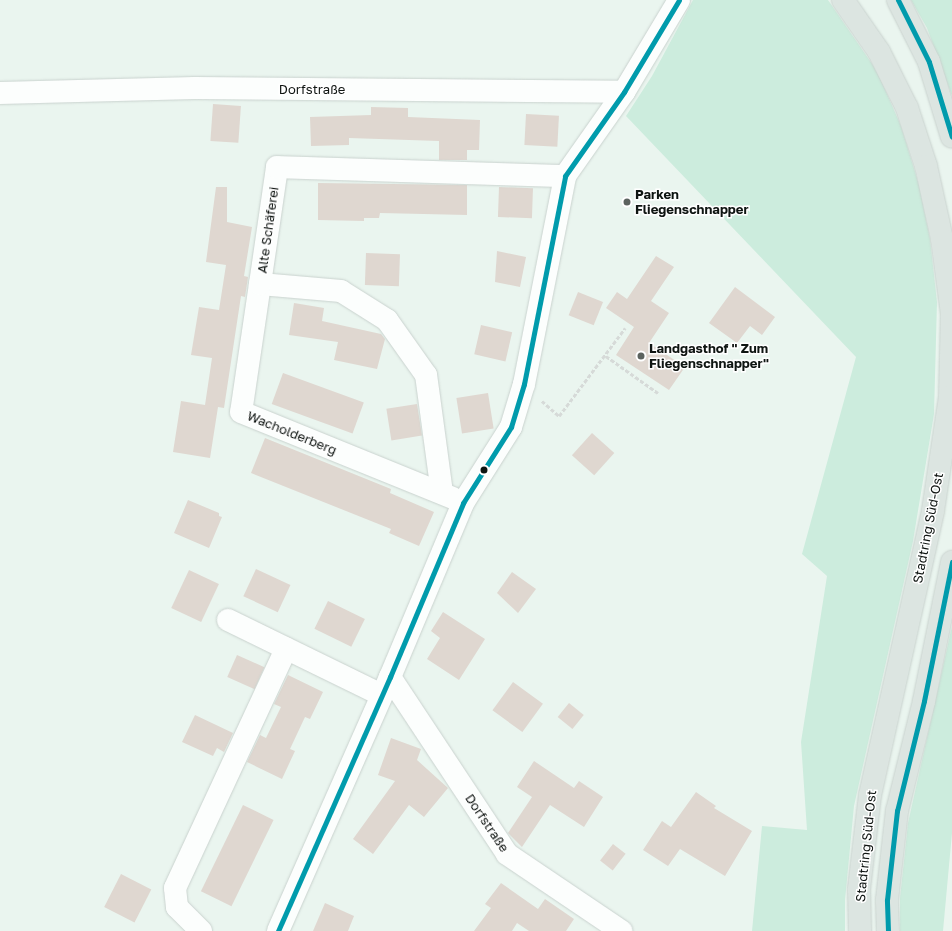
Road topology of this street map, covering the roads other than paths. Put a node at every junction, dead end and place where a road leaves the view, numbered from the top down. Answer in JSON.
{"nodes":[{"id":1,"x":679,"y":0,"type":"edge"},
{"id":2,"x":843,"y":0,"type":"edge"},
{"id":3,"x":898,"y":0,"type":"edge"},
{"id":4,"x":624,"y":92,"type":"junction"},
{"id":5,"x":0,"y":93,"type":"edge"},
{"id":6,"x":952,"y":138,"type":"edge"},
{"id":7,"x":565,"y":176,"type":"junction"},
{"id":8,"x":260,"y":284,"type":"junction"},
{"id":9,"x":442,"y":493,"type":"junction"},
{"id":10,"x":463,"y":503,"type":"junction"},
{"id":11,"x":952,"y":562,"type":"edge"},
{"id":12,"x":228,"y":620,"type":"dead end"},
{"id":13,"x":286,"y":649,"type":"junction"},
{"id":14,"x":386,"y":686,"type":"junction"},
{"id":15,"x":201,"y":931,"type":"edge"},
{"id":16,"x":278,"y":931,"type":"edge"},
{"id":17,"x":621,"y":931,"type":"edge"},
{"id":18,"x":860,"y":931,"type":"edge"},
{"id":19,"x":888,"y":931,"type":"edge"}],
"edges":[{"from":1,"to":4,"type":"street"},
{"from":2,"to":18,"type":"main road","name":"Stadtring Süd-Ost"},
{"from":3,"to":6,"type":"main road"},
{"from":4,"to":5,"type":"street","name":"Dorfstraße"},
{"from":4,"to":7,"type":"street"},
{"from":7,"to":8,"type":"street","name":"Alte Schäferei"},
{"from":7,"to":10,"type":"street"},
{"from":8,"to":9,"type":"street","name":"Alte Schäferei"},
{"from":8,"to":9,"type":"street","name":"Wacholderberg"},
{"from":9,"to":10,"type":"street","name":"Wacholderberg"},
{"from":10,"to":14,"type":"street"},
{"from":11,"to":19,"type":"main road","name":"Stadtring Süd-Ost"},
{"from":12,"to":13,"type":"street"},
{"from":13,"to":14,"type":"street"},
{"from":13,"to":15,"type":"street"},
{"from":14,"to":16,"type":"street"},
{"from":14,"to":17,"type":"street","name":"Dorfstraße"}]}
